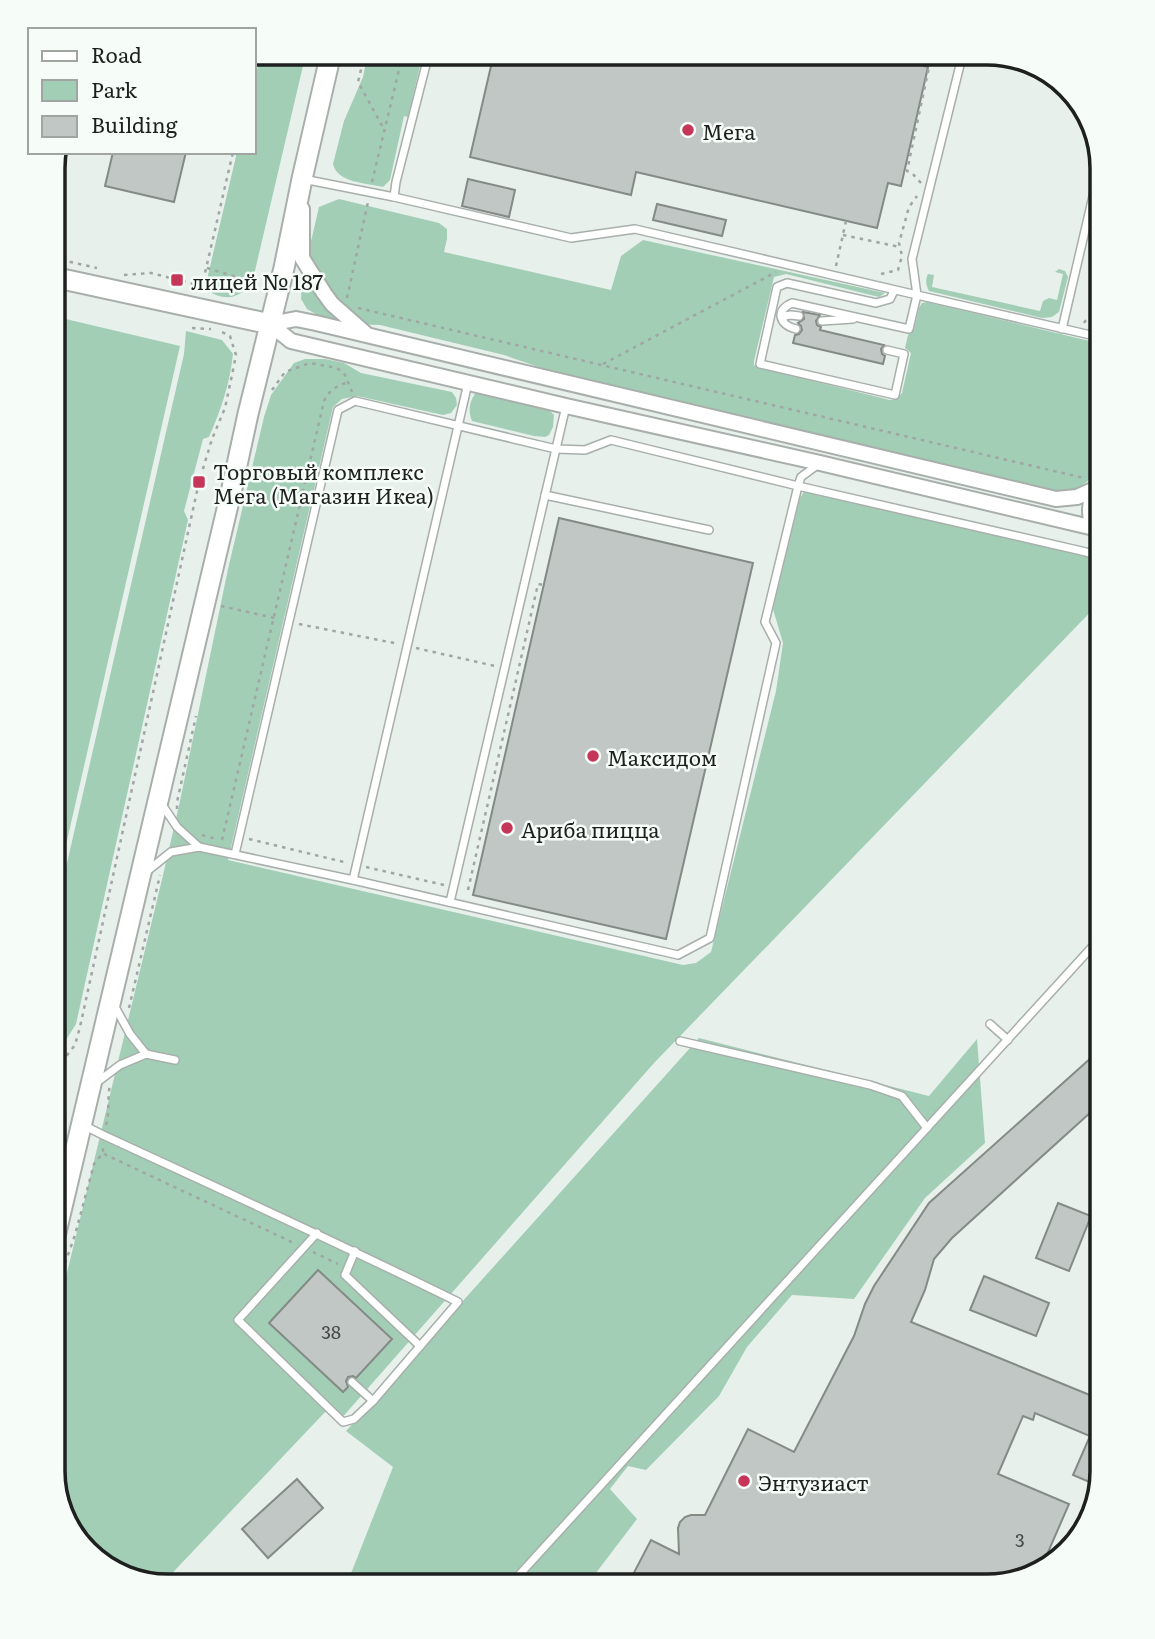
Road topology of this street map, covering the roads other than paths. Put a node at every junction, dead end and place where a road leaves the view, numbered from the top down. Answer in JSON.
{"nodes":[{"id":1,"x":328,"y":65,"type":"edge"},
{"id":2,"x":426,"y":65,"type":"edge"},
{"id":3,"x":960,"y":65,"type":"edge"},
{"id":4,"x":302,"y":179,"type":"junction"},
{"id":5,"x":394,"y":197,"type":"junction"},
{"id":6,"x":1090,"y":209,"type":"edge"},
{"id":7,"x":65,"y":280,"type":"edge"},
{"id":8,"x":894,"y":291,"type":"junction"},
{"id":9,"x":917,"y":295,"type":"junction"},
{"id":10,"x":799,"y":316,"type":"dead end"},
{"id":11,"x":861,"y":318,"type":"junction"},
{"id":12,"x":822,"y":321,"type":"dead end"},
{"id":13,"x":782,"y":322,"type":"junction"},
{"id":14,"x":270,"y":324,"type":"junction"},
{"id":15,"x":796,"y":329,"type":"dead end"},
{"id":16,"x":1062,"y":329,"type":"junction"},
{"id":17,"x":1090,"y":334,"type":"edge"},
{"id":18,"x":369,"y":336,"type":"junction"},
{"id":19,"x":887,"y":350,"type":"dead end"},
{"id":20,"x":468,"y":383,"type":"junction"},
{"id":21,"x":566,"y":406,"type":"junction"},
{"id":22,"x":458,"y":426,"type":"junction"},
{"id":23,"x":556,"y":449,"type":"junction"},
{"id":24,"x":820,"y":463,"type":"junction"},
{"id":25,"x":797,"y":486,"type":"junction"},
{"id":26,"x":1090,"y":486,"type":"edge"},
{"id":27,"x":545,"y":495,"type":"junction"},
{"id":28,"x":709,"y":530,"type":"dead end"},
{"id":29,"x":1090,"y":531,"type":"edge"},
{"id":30,"x":1090,"y":554,"type":"edge"},
{"id":31,"x":158,"y":799,"type":"junction"},
{"id":32,"x":199,"y":847,"type":"junction"},
{"id":33,"x":235,"y":854,"type":"junction"},
{"id":34,"x":140,"y":877,"type":"junction"},
{"id":35,"x":354,"y":880,"type":"junction"},
{"id":36,"x":450,"y":902,"type":"junction"},
{"id":37,"x":1090,"y":949,"type":"edge"},
{"id":38,"x":111,"y":999,"type":"junction"},
{"id":39,"x":990,"y":1024,"type":"dead end"},
{"id":40,"x":1008,"y":1040,"type":"junction"},
{"id":41,"x":680,"y":1041,"type":"dead end"},
{"id":42,"x":146,"y":1054,"type":"junction"},
{"id":43,"x":175,"y":1060,"type":"dead end"},
{"id":44,"x":90,"y":1088,"type":"junction"},
{"id":45,"x":81,"y":1125,"type":"junction"},
{"id":46,"x":928,"y":1128,"type":"junction"},
{"id":47,"x":65,"y":1191,"type":"edge"},
{"id":48,"x":317,"y":1233,"type":"junction"},
{"id":49,"x":355,"y":1251,"type":"junction"},
{"id":50,"x":420,"y":1346,"type":"junction"},
{"id":51,"x":352,"y":1382,"type":"dead end"},
{"id":52,"x":373,"y":1401,"type":"junction"},
{"id":53,"x":520,"y":1574,"type":"edge"}],
"edges":[{"from":1,"to":4,"type":"main road"},
{"from":2,"to":5,"type":"lane"},
{"from":3,"to":9,"type":"lane"},
{"from":4,"to":5,"type":"lane"},
{"from":4,"to":14,"type":"main road"},
{"from":4,"to":18,"type":"street"},
{"from":5,"to":8,"type":"lane"},
{"from":6,"to":16,"type":"lane"},
{"from":7,"to":14,"type":"main road"},
{"from":8,"to":9,"type":"lane"},
{"from":8,"to":19,"type":"lane"},
{"from":9,"to":11,"type":"lane"},
{"from":9,"to":16,"type":"lane"},
{"from":10,"to":13,"type":"lane"},
{"from":11,"to":12,"type":"lane"},
{"from":11,"to":13,"type":"lane"},
{"from":13,"to":15,"type":"lane"},
{"from":14,"to":18,"type":"street"},
{"from":14,"to":20,"type":"street"},
{"from":14,"to":31,"type":"main road"},
{"from":16,"to":17,"type":"lane"},
{"from":18,"to":26,"type":"street"},
{"from":20,"to":21,"type":"street"},
{"from":20,"to":22,"type":"lane"},
{"from":21,"to":23,"type":"lane"},
{"from":21,"to":24,"type":"street"},
{"from":22,"to":23,"type":"lane"},
{"from":22,"to":33,"type":"lane"},
{"from":22,"to":35,"type":"lane"},
{"from":23,"to":25,"type":"lane"},
{"from":23,"to":27,"type":"lane"},
{"from":24,"to":25,"type":"lane"},
{"from":24,"to":29,"type":"street"},
{"from":25,"to":30,"type":"lane"},
{"from":25,"to":36,"type":"lane"},
{"from":27,"to":28,"type":"lane"},
{"from":27,"to":36,"type":"lane"},
{"from":31,"to":32,"type":"lane"},
{"from":31,"to":34,"type":"main road"},
{"from":32,"to":33,"type":"lane"},
{"from":32,"to":34,"type":"lane"},
{"from":33,"to":35,"type":"lane"},
{"from":34,"to":38,"type":"main road"},
{"from":35,"to":36,"type":"lane"},
{"from":37,"to":40,"type":"lane"},
{"from":38,"to":42,"type":"lane"},
{"from":38,"to":44,"type":"main road"},
{"from":39,"to":40,"type":"lane"},
{"from":40,"to":46,"type":"lane"},
{"from":41,"to":46,"type":"lane"},
{"from":42,"to":43,"type":"lane"},
{"from":42,"to":44,"type":"lane"},
{"from":44,"to":45,"type":"main road"},
{"from":45,"to":47,"type":"main road"},
{"from":45,"to":48,"type":"lane"},
{"from":46,"to":53,"type":"lane"},
{"from":48,"to":49,"type":"lane"},
{"from":48,"to":52,"type":"lane"},
{"from":49,"to":50,"type":"lane"},
{"from":49,"to":50,"type":"lane"},
{"from":50,"to":52,"type":"lane"},
{"from":51,"to":52,"type":"lane"}]}
